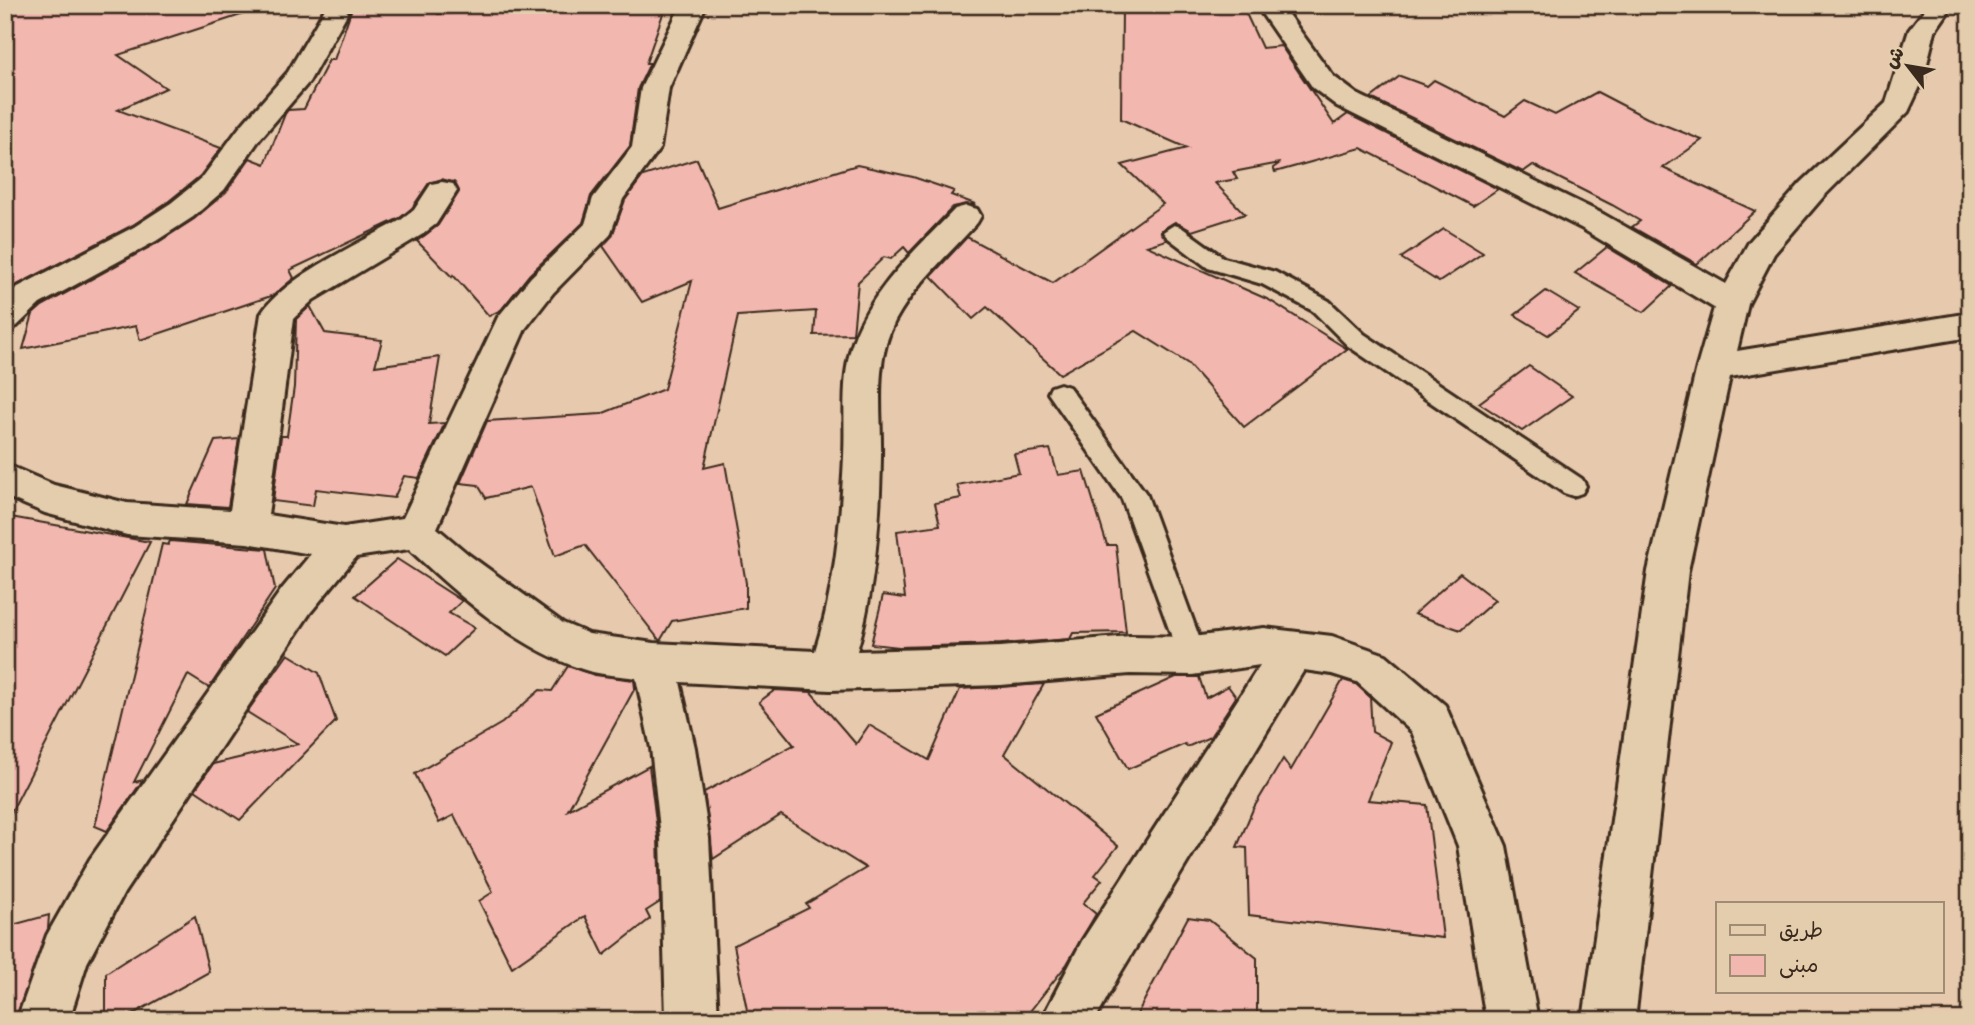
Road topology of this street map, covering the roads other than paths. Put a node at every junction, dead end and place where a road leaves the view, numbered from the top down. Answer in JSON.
{"nodes":[{"id":1,"x":694,"y":5,"type":"edge"},
{"id":2,"x":1268,"y":5,"type":"edge"},
{"id":3,"x":1941,"y":5,"type":"edge"},
{"id":4,"x":335,"y":12,"type":"dead end"},
{"id":5,"x":442,"y":191,"type":"dead end"},
{"id":6,"x":966,"y":216,"type":"dead end"},
{"id":7,"x":1174,"y":232,"type":"dead end"},
{"id":8,"x":1732,"y":304,"type":"junction"},
{"id":9,"x":5,"y":318,"type":"edge"},
{"id":10,"x":1970,"y":325,"type":"edge"},
{"id":11,"x":1714,"y":367,"type":"junction"},
{"id":12,"x":1060,"y":393,"type":"dead end"},
{"id":13,"x":5,"y":480,"type":"edge"},
{"id":14,"x":1573,"y":486,"type":"dead end"},
{"id":15,"x":247,"y":527,"type":"junction"},
{"id":16,"x":416,"y":532,"type":"junction"},
{"id":17,"x":344,"y":543,"type":"junction"},
{"id":18,"x":1294,"y":649,"type":"junction"},
{"id":19,"x":1192,"y":656,"type":"junction"},
{"id":20,"x":654,"y":662,"type":"junction"},
{"id":21,"x":830,"y":671,"type":"junction"},
{"id":22,"x":43,"y":1020,"type":"edge"},
{"id":23,"x":692,"y":1020,"type":"edge"},
{"id":24,"x":1067,"y":1020,"type":"edge"},
{"id":25,"x":1512,"y":1020,"type":"edge"},
{"id":26,"x":1609,"y":1020,"type":"edge"}],
"edges":[{"from":1,"to":16,"type":"street"},
{"from":2,"to":8,"type":"street"},
{"from":3,"to":8,"type":"street"},
{"from":4,"to":9,"type":"street"},
{"from":5,"to":15,"type":"street"},
{"from":6,"to":21,"type":"street"},
{"from":7,"to":14,"type":"lane"},
{"from":8,"to":11,"type":"street"},
{"from":10,"to":11,"type":"street"},
{"from":11,"to":26,"type":"street"},
{"from":12,"to":19,"type":"lane"},
{"from":13,"to":15,"type":"street"},
{"from":15,"to":17,"type":"street"},
{"from":16,"to":17,"type":"street"},
{"from":16,"to":20,"type":"street"},
{"from":17,"to":22,"type":"street"},
{"from":18,"to":19,"type":"street"},
{"from":18,"to":24,"type":"street"},
{"from":18,"to":25,"type":"street"},
{"from":19,"to":21,"type":"street"},
{"from":20,"to":21,"type":"street"},
{"from":20,"to":23,"type":"street"}]}
